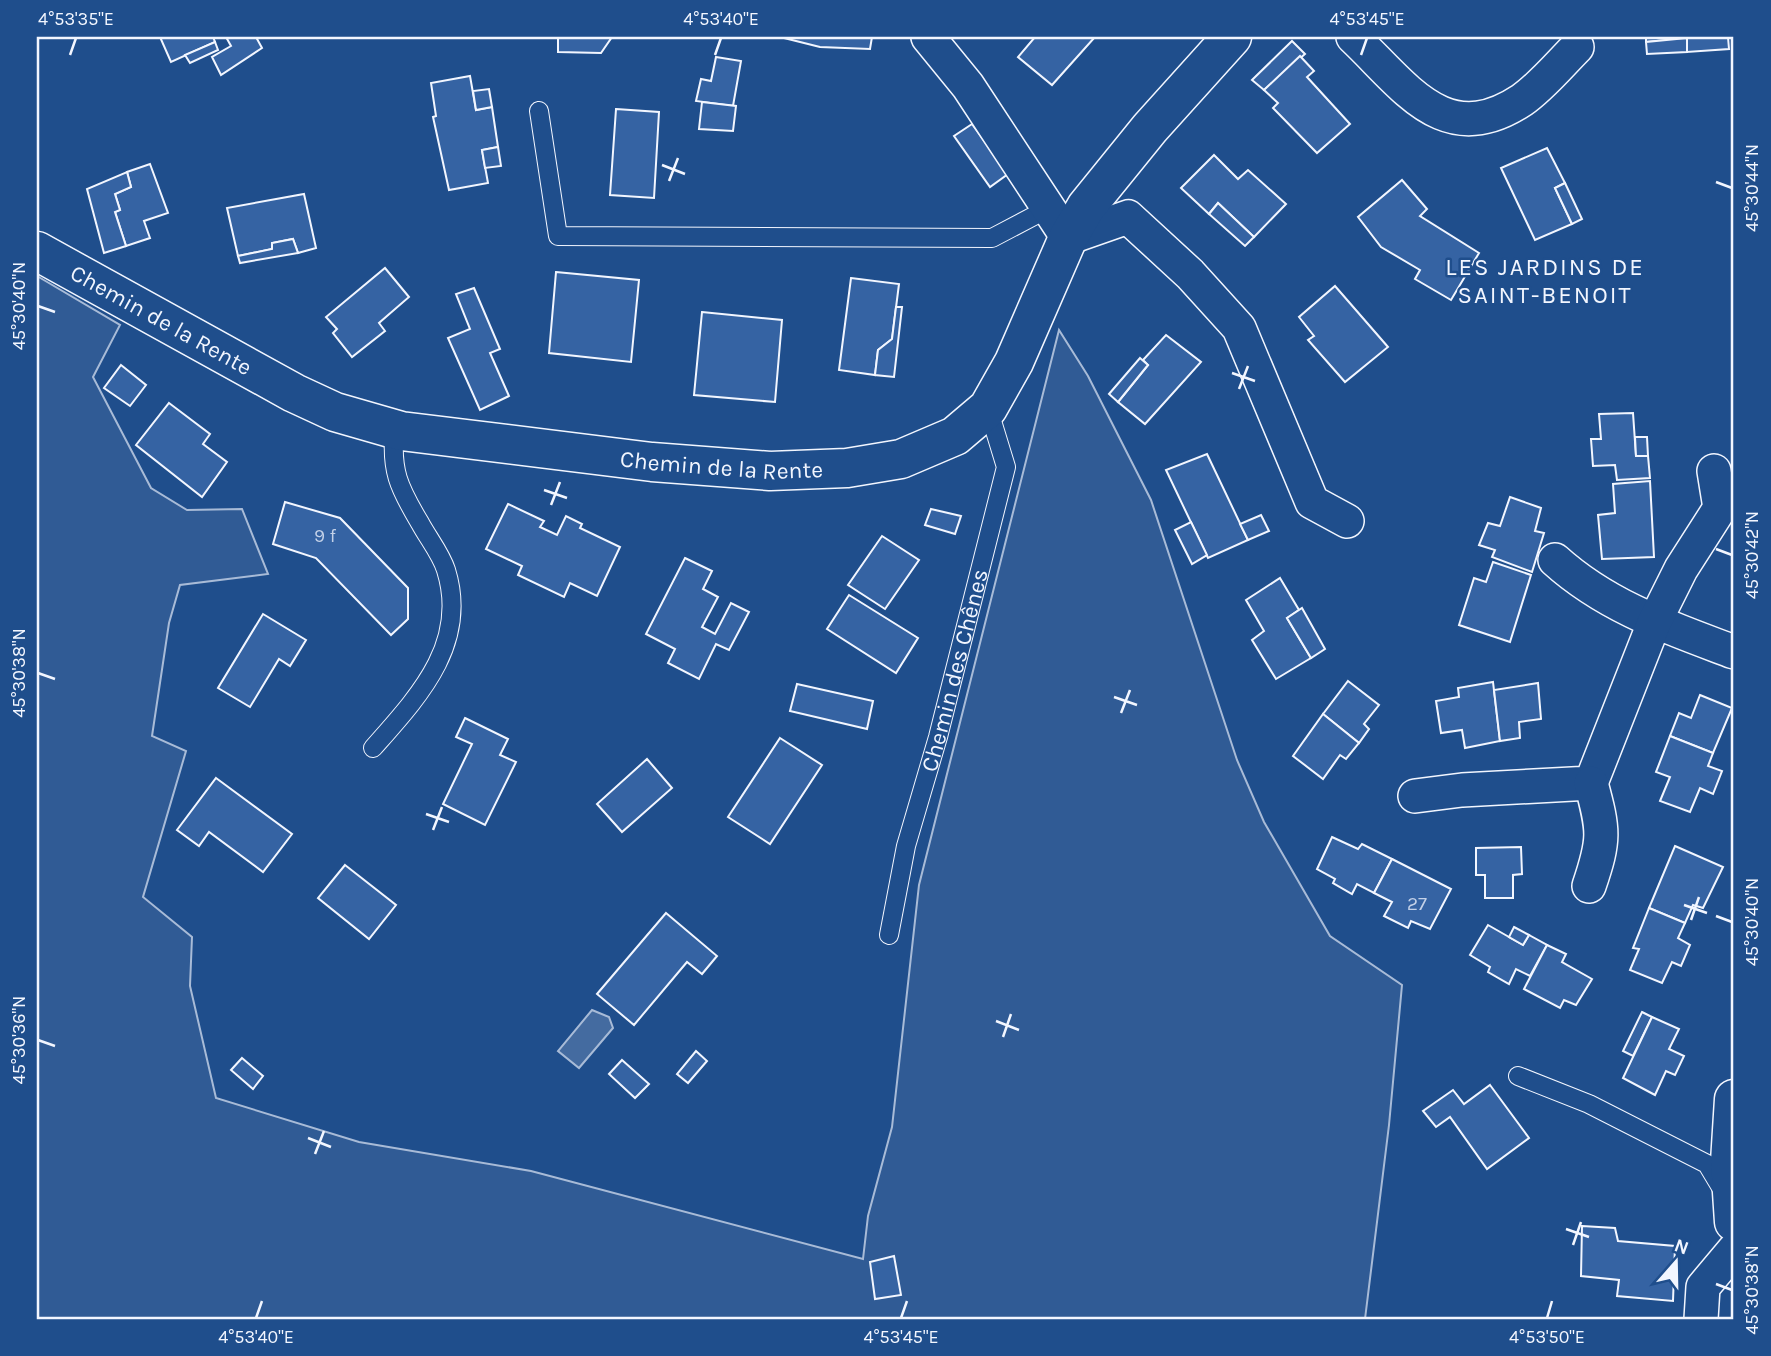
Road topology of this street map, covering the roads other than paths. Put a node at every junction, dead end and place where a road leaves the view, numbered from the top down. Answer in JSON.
{"nodes":[{"id":1,"x":1232,"y":37,"type":"edge"},
{"id":2,"x":1353,"y":37,"type":"edge"},
{"id":3,"x":941,"y":42,"type":"edge"},
{"id":4,"x":1577,"y":47,"type":"dead end"},
{"id":5,"x":539,"y":111,"type":"dead end"},
{"id":6,"x":1059,"y":223,"type":"junction"},
{"id":7,"x":37,"y":251,"type":"edge"},
{"id":8,"x":988,"y":408,"type":"junction"},
{"id":9,"x":395,"y":428,"type":"junction"},
{"id":10,"x":1714,"y":471,"type":"dead end"},
{"id":11,"x":1347,"y":521,"type":"dead end"},
{"id":12,"x":1555,"y":560,"type":"dead end"},
{"id":13,"x":1654,"y":623,"type":"junction"},
{"id":14,"x":1734,"y":652,"type":"edge"},
{"id":15,"x":373,"y":748,"type":"dead end"},
{"id":16,"x":1591,"y":783,"type":"junction"},
{"id":17,"x":1415,"y":796,"type":"dead end"},
{"id":18,"x":1589,"y":886,"type":"dead end"},
{"id":19,"x":889,"y":935,"type":"dead end"},
{"id":20,"x":1518,"y":1076,"type":"dead end"},
{"id":21,"x":1734,"y":1099,"type":"edge"},
{"id":22,"x":1733,"y":1214,"type":"edge"},
{"id":23,"x":1734,"y":1250,"type":"edge"},
{"id":24,"x":1701,"y":1319,"type":"edge"}],
"edges":[{"from":1,"to":6,"type":"street","name":"Chemin de la Rente"},
{"from":2,"to":4,"type":"street"},
{"from":3,"to":6,"type":"street"},
{"from":5,"to":6,"type":"lane"},
{"from":6,"to":8,"type":"street","name":"Chemin de la Rente"},
{"from":6,"to":11,"type":"street"},
{"from":7,"to":9,"type":"street","name":"Chemin de la Rente"},
{"from":8,"to":9,"type":"street","name":"Chemin de la Rente"},
{"from":8,"to":19,"type":"lane","name":"Chemin des Chênes"},
{"from":9,"to":15,"type":"lane"},
{"from":10,"to":13,"type":"street"},
{"from":12,"to":13,"type":"street"},
{"from":13,"to":14,"type":"street"},
{"from":13,"to":16,"type":"street"},
{"from":16,"to":17,"type":"street"},
{"from":16,"to":18,"type":"street"},
{"from":20,"to":22,"type":"lane"},
{"from":21,"to":22,"type":"street"},
{"from":23,"to":24,"type":"street"}]}
